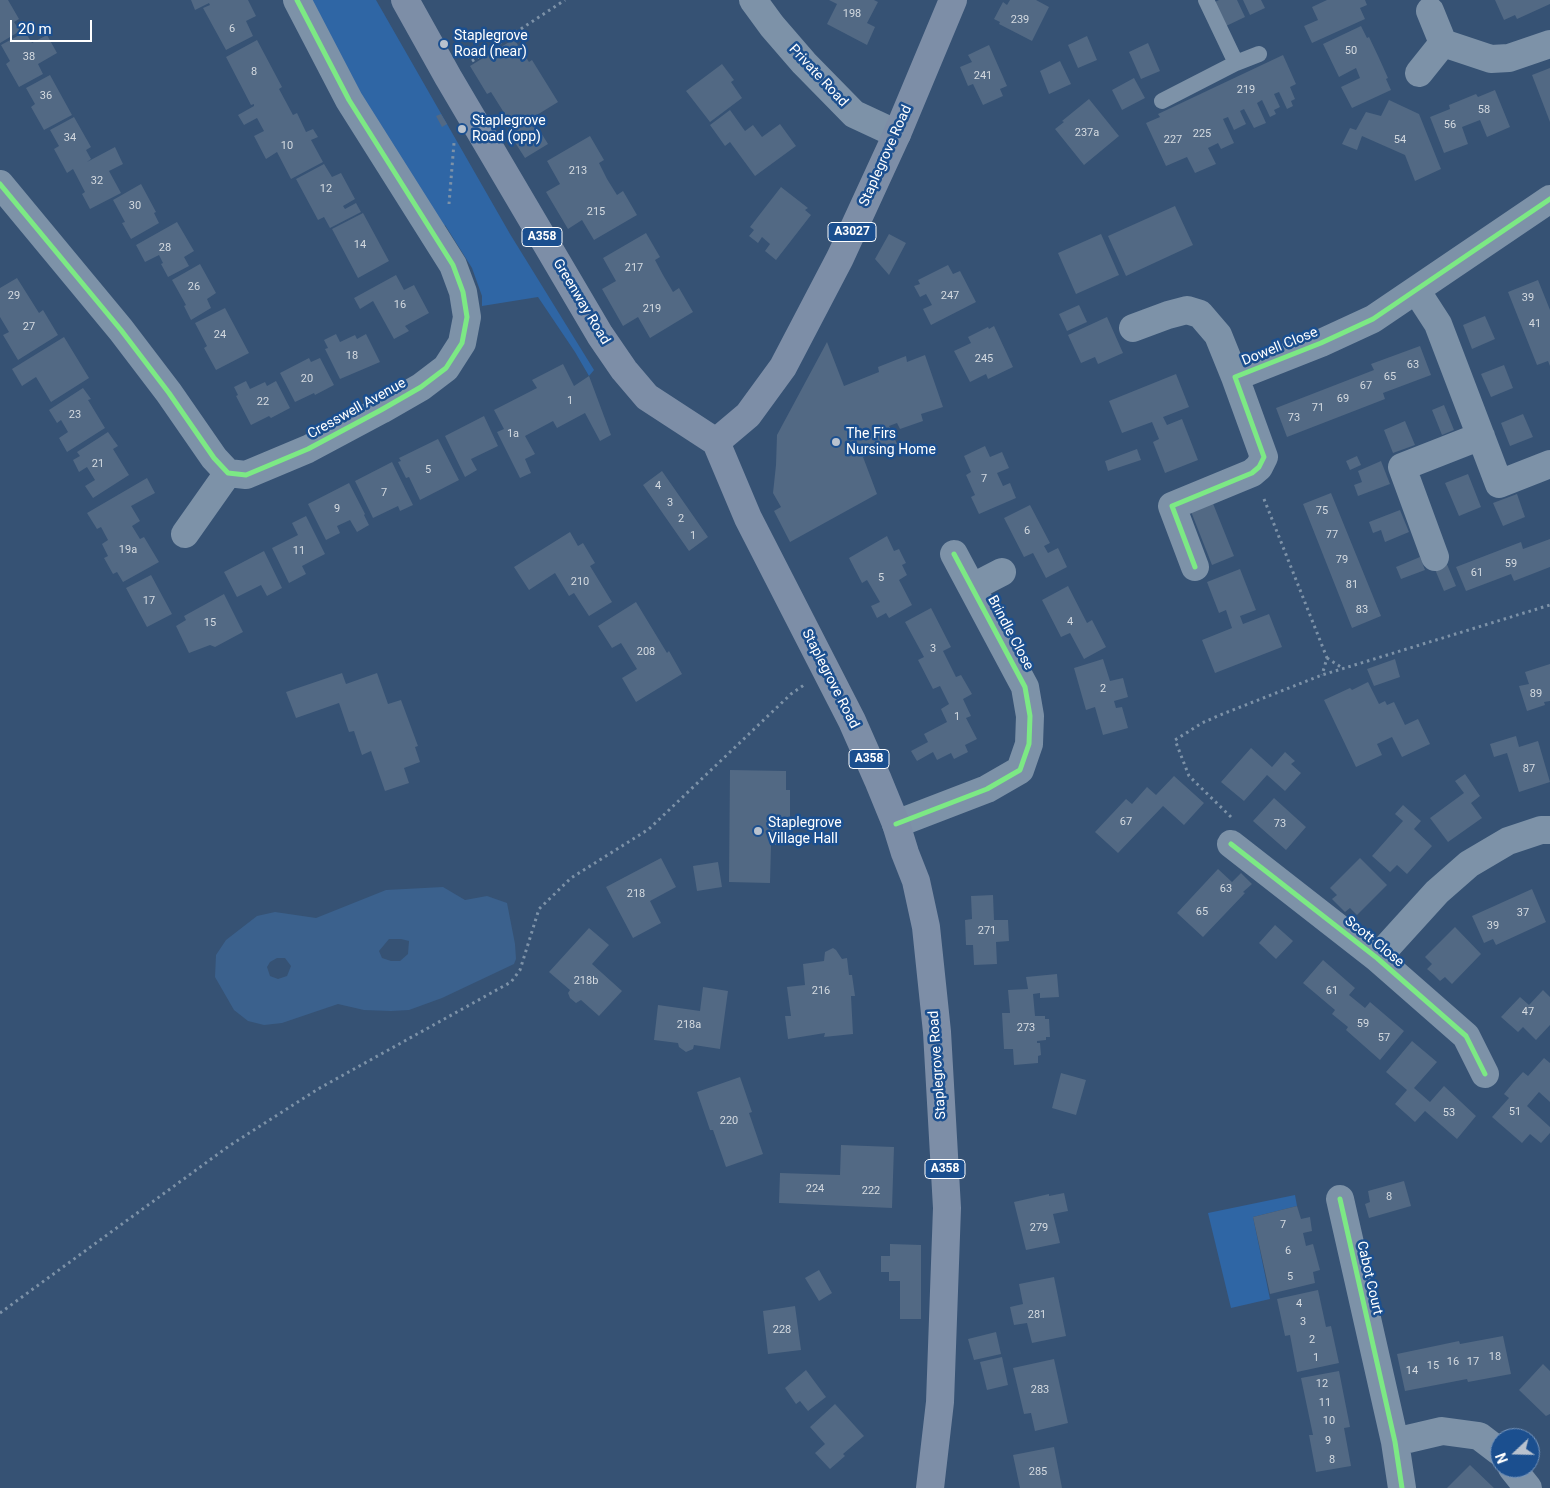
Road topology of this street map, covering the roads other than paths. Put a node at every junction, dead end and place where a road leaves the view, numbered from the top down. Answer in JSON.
{"nodes":[{"id":1,"x":297,"y":0,"type":"edge"},
{"id":2,"x":405,"y":0,"type":"edge"},
{"id":3,"x":753,"y":0,"type":"edge"},
{"id":4,"x":953,"y":0,"type":"edge"},
{"id":5,"x":1206,"y":0,"type":"edge"},
{"id":6,"x":1430,"y":11,"type":"dead end"},
{"id":7,"x":1443,"y":42,"type":"junction"},
{"id":8,"x":1550,"y":44,"type":"edge"},
{"id":9,"x":1259,"y":54,"type":"dead end"},
{"id":10,"x":1236,"y":63,"type":"junction"},
{"id":11,"x":1419,"y":73,"type":"dead end"},
{"id":12,"x":1162,"y":100,"type":"dead end"},
{"id":13,"x":897,"y":134,"type":"junction"},
{"id":14,"x":0,"y":184,"type":"edge"},
{"id":15,"x":1550,"y":199,"type":"edge"},
{"id":16,"x":1416,"y":290,"type":"junction"},
{"id":17,"x":1133,"y":328,"type":"dead end"},
{"id":18,"x":1235,"y":377,"type":"junction"},
{"id":19,"x":1481,"y":436,"type":"junction"},
{"id":20,"x":716,"y":442,"type":"junction"},
{"id":21,"x":1550,"y":464,"type":"edge"},
{"id":22,"x":228,"y":473,"type":"junction"},
{"id":23,"x":185,"y":534,"type":"dead end"},
{"id":24,"x":954,"y":554,"type":"dead end"},
{"id":25,"x":1435,"y":557,"type":"dead end"},
{"id":26,"x":1195,"y":567,"type":"dead end"},
{"id":27,"x":1002,"y":572,"type":"dead end"},
{"id":28,"x":973,"y":587,"type":"junction"},
{"id":29,"x":896,"y":824,"type":"junction"},
{"id":30,"x":1550,"y":830,"type":"edge"},
{"id":31,"x":1231,"y":844,"type":"road end"},
{"id":32,"x":1377,"y":958,"type":"junction"},
{"id":33,"x":1485,"y":1074,"type":"dead end"},
{"id":34,"x":1340,"y":1200,"type":"dead end"},
{"id":35,"x":1394,"y":1442,"type":"junction"},
{"id":36,"x":1490,"y":1444,"type":"edge"},
{"id":37,"x":1520,"y":1478,"type":"edge"},
{"id":38,"x":930,"y":1488,"type":"edge"},
{"id":39,"x":1402,"y":1488,"type":"edge"},
{"id":40,"x":1528,"y":1488,"type":"edge"}],
"edges":[{"from":1,"to":22,"type":"street","name":"Cresswell Avenue"},
{"from":2,"to":20,"type":"main road","name":"Greenway Road","number":"A358"},
{"from":3,"to":13,"type":"street","name":"Private Road"},
{"from":4,"to":13,"type":"main road","name":"Staplegrove Road","number":"A3027"},
{"from":5,"to":10,"type":"lane"},
{"from":6,"to":7,"type":"street"},
{"from":7,"to":8,"type":"street"},
{"from":7,"to":11,"type":"street"},
{"from":9,"to":10,"type":"lane"},
{"from":10,"to":12,"type":"lane"},
{"from":13,"to":20,"type":"main road","name":"Staplegrove Road","number":"A3027"},
{"from":14,"to":22,"type":"street"},
{"from":15,"to":16,"type":"street","name":"Dowell Close"},
{"from":16,"to":18,"type":"street","name":"Dowell Close"},
{"from":16,"to":19,"type":"street"},
{"from":17,"to":18,"type":"street","name":"Dowell Close"},
{"from":18,"to":26,"type":"street","name":"Dowell Close"},
{"from":19,"to":21,"type":"street"},
{"from":19,"to":25,"type":"street"},
{"from":20,"to":29,"type":"main road","name":"Staplegrove Road","number":"A358"},
{"from":22,"to":23,"type":"street"},
{"from":24,"to":28,"type":"street","name":"Brindle Close"},
{"from":27,"to":28,"type":"street","name":"Brindle Close"},
{"from":28,"to":29,"type":"street","name":"Brindle Close"},
{"from":29,"to":38,"type":"main road","name":"Staplegrove Road","number":"A358"},
{"from":30,"to":32,"type":"street","name":"Scott Close"},
{"from":31,"to":32,"type":"street","name":"Scott Close"},
{"from":32,"to":33,"type":"street","name":"Scott Close"},
{"from":34,"to":35,"type":"street","name":"Cabot Court"},
{"from":35,"to":36,"type":"street"},
{"from":35,"to":39,"type":"street","name":"Cabot Court"},
{"from":37,"to":40,"type":"street"}]}
